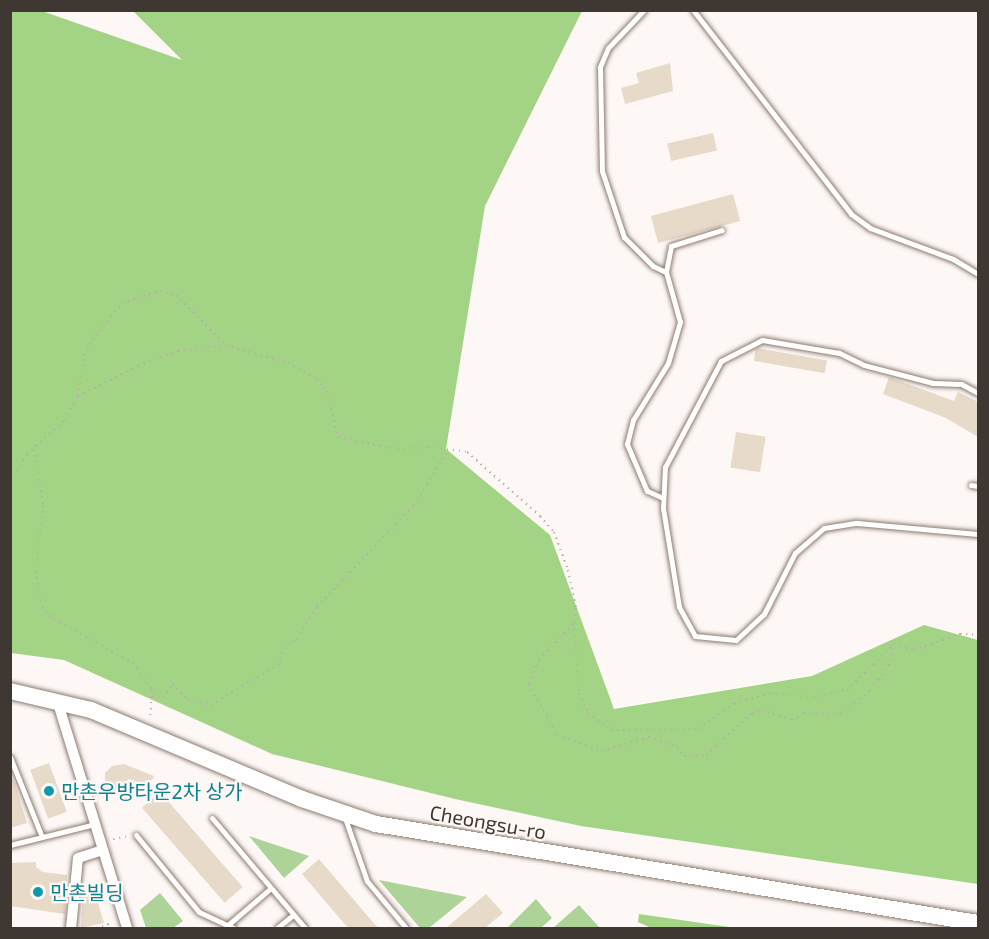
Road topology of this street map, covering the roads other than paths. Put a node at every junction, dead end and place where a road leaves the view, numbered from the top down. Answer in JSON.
{"nodes":[{"id":1,"x":644,"y":10,"type":"edge"},
{"id":2,"x":693,"y":10,"type":"edge"},
{"id":3,"x":722,"y":230,"type":"dead end"},
{"id":4,"x":666,"y":272,"type":"junction"},
{"id":5,"x":978,"y":274,"type":"edge"},
{"id":6,"x":978,"y":393,"type":"edge"},
{"id":7,"x":971,"y":485,"type":"dead end"},
{"id":8,"x":978,"y":486,"type":"edge"},
{"id":9,"x":663,"y":498,"type":"junction"},
{"id":10,"x":978,"y":534,"type":"edge"},
{"id":11,"x":10,"y":690,"type":"edge"},
{"id":12,"x":57,"y":699,"type":"junction"},
{"id":13,"x":10,"y":757,"type":"edge"},
{"id":14,"x":343,"y":813,"type":"junction"},
{"id":15,"x":212,"y":818,"type":"dead end"},
{"id":16,"x":95,"y":824,"type":"junction"},
{"id":17,"x":136,"y":835,"type":"road end"},
{"id":18,"x":42,"y":837,"type":"junction"},
{"id":19,"x":10,"y":845,"type":"edge"},
{"id":20,"x":103,"y":850,"type":"junction"},
{"id":21,"x":271,"y":888,"type":"junction"},
{"id":22,"x":293,"y":915,"type":"junction"},
{"id":23,"x":978,"y":923,"type":"edge"},
{"id":24,"x":231,"y":926,"type":"edge"},
{"id":25,"x":71,"y":928,"type":"edge"},
{"id":26,"x":127,"y":928,"type":"edge"},
{"id":27,"x":277,"y":928,"type":"edge"},
{"id":28,"x":305,"y":928,"type":"edge"},
{"id":29,"x":406,"y":928,"type":"edge"}],
"edges":[{"from":1,"to":4,"type":"lane"},
{"from":2,"to":5,"type":"lane"},
{"from":3,"to":4,"type":"lane"},
{"from":4,"to":9,"type":"lane"},
{"from":6,"to":9,"type":"lane"},
{"from":7,"to":8,"type":"lane"},
{"from":9,"to":10,"type":"lane"},
{"from":11,"to":12,"type":"main road","name":"Cheongsu-ro"},
{"from":12,"to":14,"type":"main road","name":"Cheongsu-ro"},
{"from":12,"to":16,"type":"street"},
{"from":13,"to":18,"type":"lane"},
{"from":14,"to":23,"type":"main road","name":"Cheongsu-ro"},
{"from":14,"to":29,"type":"lane"},
{"from":15,"to":21,"type":"lane"},
{"from":16,"to":18,"type":"lane"},
{"from":16,"to":20,"type":"street"},
{"from":17,"to":24,"type":"lane"},
{"from":18,"to":19,"type":"lane"},
{"from":20,"to":25,"type":"street"},
{"from":20,"to":26,"type":"street"},
{"from":21,"to":22,"type":"lane"},
{"from":21,"to":24,"type":"lane"},
{"from":22,"to":27,"type":"lane"},
{"from":22,"to":28,"type":"lane"}]}
